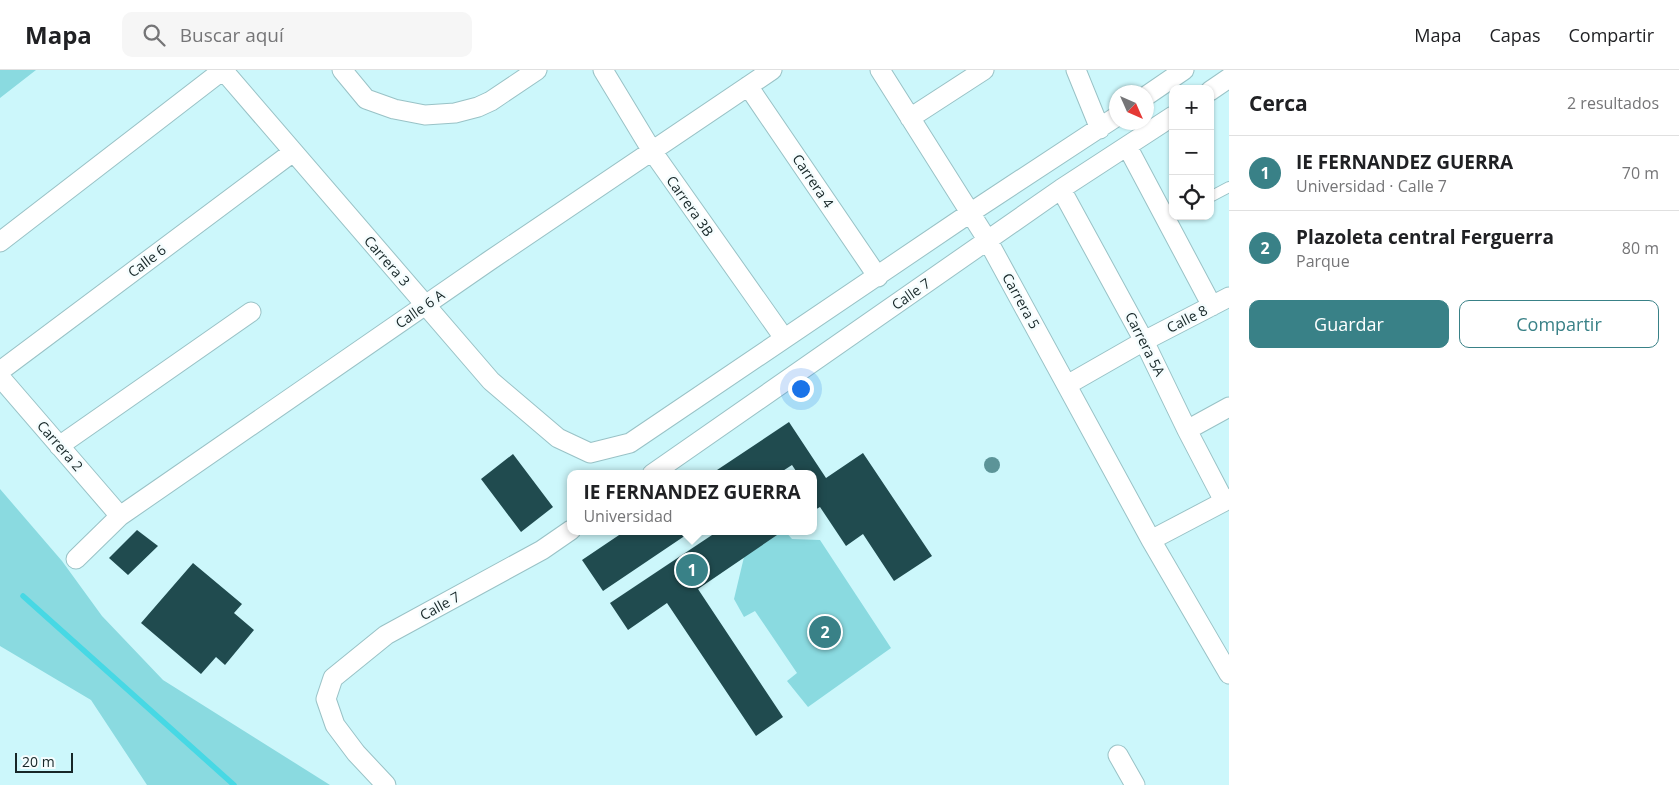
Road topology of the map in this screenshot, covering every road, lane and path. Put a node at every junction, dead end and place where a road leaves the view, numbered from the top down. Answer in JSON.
{"nodes":[{"id":1,"x":223,"y":70,"type":"edge"},
{"id":2,"x":342,"y":70,"type":"edge"},
{"id":3,"x":536,"y":70,"type":"edge"},
{"id":4,"x":603,"y":70,"type":"edge"},
{"id":5,"x":772,"y":70,"type":"edge"},
{"id":6,"x":880,"y":70,"type":"edge"},
{"id":7,"x":984,"y":70,"type":"edge"},
{"id":8,"x":1076,"y":70,"type":"edge"},
{"id":9,"x":1184,"y":70,"type":"edge"},
{"id":10,"x":1229,"y":78,"type":"edge"},
{"id":11,"x":748,"y":86,"type":"junction"},
{"id":12,"x":1214,"y":88,"type":"edge"},
{"id":13,"x":1154,"y":91,"type":"edge"},
{"id":14,"x":910,"y":118,"type":"junction"},
{"id":15,"x":1169,"y":119,"type":"edge"},
{"id":16,"x":1109,"y":122,"type":"edge"},
{"id":17,"x":1100,"y":129,"type":"junction"},
{"id":18,"x":1127,"y":146,"type":"junction"},
{"id":19,"x":652,"y":151,"type":"junction"},
{"id":20,"x":293,"y":152,"type":"junction"},
{"id":21,"x":1229,"y":186,"type":"edge"},
{"id":22,"x":1062,"y":188,"type":"junction"},
{"id":23,"x":1214,"y":195,"type":"edge"},
{"id":24,"x":970,"y":213,"type":"junction"},
{"id":25,"x":1169,"y":216,"type":"edge"},
{"id":26,"x":1172,"y":220,"type":"edge"},
{"id":27,"x":988,"y":241,"type":"junction"},
{"id":28,"x":0,"y":242,"type":"edge"},
{"id":29,"x":878,"y":277,"type":"junction"},
{"id":30,"x":1221,"y":302,"type":"edge"},
{"id":31,"x":425,"y":305,"type":"junction"},
{"id":32,"x":251,"y":312,"type":"dead end"},
{"id":33,"x":784,"y":338,"type":"junction"},
{"id":34,"x":1144,"y":341,"type":"junction"},
{"id":35,"x":0,"y":371,"type":"edge"},
{"id":36,"x":0,"y":377,"type":"edge"},
{"id":37,"x":1067,"y":385,"type":"junction"},
{"id":38,"x":1229,"y":407,"type":"edge"},
{"id":39,"x":1187,"y":430,"type":"junction"},
{"id":40,"x":59,"y":446,"type":"junction"},
{"id":41,"x":658,"y":470,"type":"edge"},
{"id":42,"x":1226,"y":500,"type":"edge"},
{"id":43,"x":120,"y":516,"type":"junction"},
{"id":44,"x":567,"y":533,"type":"edge"},
{"id":45,"x":1151,"y":540,"type":"junction"},
{"id":46,"x":76,"y":559,"type":"dead end"},
{"id":47,"x":1229,"y":674,"type":"edge"},
{"id":48,"x":1118,"y":755,"type":"dead end"},
{"id":49,"x":386,"y":785,"type":"edge"},
{"id":50,"x":1136,"y":785,"type":"edge"}],
"edges":[{"from":1,"to":20,"type":"street","name":"Carrera 3"},
{"from":1,"to":28,"type":"street"},
{"from":2,"to":3,"type":"street"},
{"from":4,"to":19,"type":"street","name":"Carrera 3B"},
{"from":5,"to":11,"type":"street","name":"Calle 6 A"},
{"from":6,"to":14,"type":"street","name":"Carrera 5"},
{"from":7,"to":14,"type":"street"},
{"from":8,"to":17,"type":"street"},
{"from":9,"to":13,"type":"street"},
{"from":10,"to":12,"type":"street"},
{"from":11,"to":19,"type":"street","name":"Calle 6 A"},
{"from":11,"to":29,"type":"street","name":"Carrera 4"},
{"from":14,"to":24,"type":"street","name":"Carrera 5"},
{"from":15,"to":18,"type":"street","name":"Calle 7"},
{"from":16,"to":17,"type":"street"},
{"from":17,"to":24,"type":"street"},
{"from":18,"to":22,"type":"street","name":"Calle 7"},
{"from":18,"to":25,"type":"street"},
{"from":19,"to":31,"type":"street","name":"Calle 6 A"},
{"from":19,"to":33,"type":"street","name":"Carrera 3B"},
{"from":20,"to":31,"type":"street","name":"Carrera 3"},
{"from":20,"to":35,"type":"street","name":"Calle 6"},
{"from":21,"to":23,"type":"lane"},
{"from":22,"to":27,"type":"street","name":"Calle 7"},
{"from":22,"to":34,"type":"street","name":"Carrera 5A"},
{"from":24,"to":27,"type":"street","name":"Carrera 5"},
{"from":24,"to":29,"type":"street"},
{"from":26,"to":30,"type":"street"},
{"from":27,"to":37,"type":"street","name":"Carrera 5"},
{"from":27,"to":41,"type":"street","name":"Calle 7"},
{"from":29,"to":33,"type":"street"},
{"from":30,"to":34,"type":"street","name":"Calle 8"},
{"from":31,"to":33,"type":"street","name":"Carrera 3"},
{"from":31,"to":43,"type":"street","name":"Calle 6 A"},
{"from":32,"to":40,"type":"street"},
{"from":34,"to":37,"type":"street","name":"Calle 8"},
{"from":34,"to":39,"type":"street","name":"Carrera 5A"},
{"from":36,"to":40,"type":"street","name":"Carrera 2"},
{"from":37,"to":45,"type":"street","name":"Carrera 5"},
{"from":38,"to":39,"type":"street"},
{"from":39,"to":42,"type":"street","name":"Carrera 5A"},
{"from":40,"to":43,"type":"street","name":"Carrera 2"},
{"from":42,"to":45,"type":"street"},
{"from":43,"to":46,"type":"street","name":"Calle 6 A"},
{"from":44,"to":49,"type":"street","name":"Calle 7"},
{"from":45,"to":47,"type":"street","name":"Carrera 5"},
{"from":48,"to":50,"type":"street"}]}
